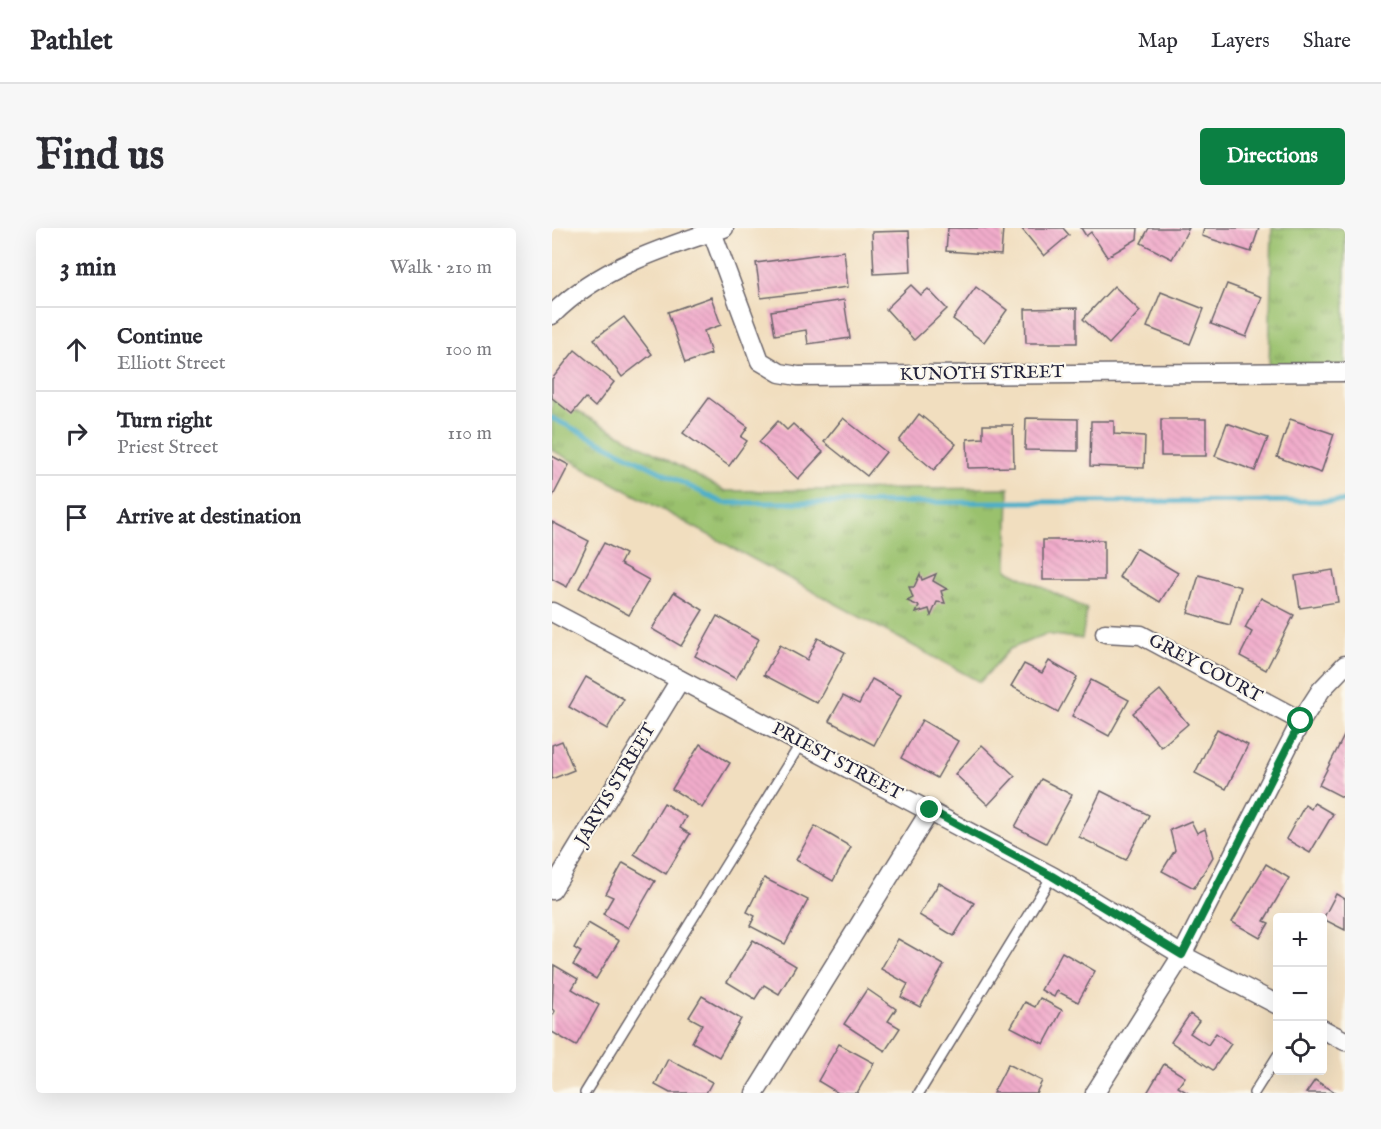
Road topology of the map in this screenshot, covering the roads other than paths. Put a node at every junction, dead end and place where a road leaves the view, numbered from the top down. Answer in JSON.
{"nodes":[{"id":1,"x":718,"y":230,"type":"edge"},
{"id":2,"x":552,"y":315,"type":"edge"},
{"id":3,"x":1345,"y":372,"type":"edge"},
{"id":4,"x":552,"y":612,"type":"edge"},
{"id":5,"x":1104,"y":633,"type":"dead end"},
{"id":6,"x":1345,"y":665,"type":"edge"},
{"id":7,"x":680,"y":680,"type":"junction"},
{"id":8,"x":1301,"y":721,"type":"junction"},
{"id":9,"x":801,"y":744,"type":"junction"},
{"id":10,"x":930,"y":810,"type":"junction"},
{"id":11,"x":1052,"y":876,"type":"junction"},
{"id":12,"x":552,"y":890,"type":"edge"},
{"id":13,"x":1182,"y":955,"type":"junction"},
{"id":14,"x":1273,"y":1002,"type":"edge"},
{"id":15,"x":1327,"y":1031,"type":"edge"},
{"id":16,"x":1345,"y":1041,"type":"edge"},
{"id":17,"x":1273,"y":1063,"type":"edge"},
{"id":18,"x":585,"y":1093,"type":"edge"},
{"id":19,"x":755,"y":1093,"type":"edge"},
{"id":20,"x":919,"y":1093,"type":"edge"},
{"id":21,"x":1095,"y":1093,"type":"edge"},
{"id":22,"x":1254,"y":1093,"type":"edge"}],
"edges":[{"from":1,"to":2,"type":"street"},
{"from":1,"to":3,"type":"street","name":"KUNOTH STREET"},
{"from":4,"to":7,"type":"street","name":"PRIEST STREET"},
{"from":5,"to":8,"type":"street","name":"GREY COURT"},
{"from":6,"to":8,"type":"street"},
{"from":7,"to":9,"type":"street","name":"PRIEST STREET"},
{"from":7,"to":12,"type":"street","name":"JARVIS STREET"},
{"from":8,"to":13,"type":"street"},
{"from":9,"to":10,"type":"street","name":"PRIEST STREET"},
{"from":9,"to":18,"type":"lane"},
{"from":10,"to":11,"type":"street","name":"PRIEST STREET"},
{"from":10,"to":19,"type":"street"},
{"from":11,"to":13,"type":"street","name":"PRIEST STREET"},
{"from":11,"to":20,"type":"lane"},
{"from":13,"to":14,"type":"street","name":"PRIEST STREET"},
{"from":13,"to":21,"type":"street"},
{"from":15,"to":16,"type":"street"},
{"from":17,"to":22,"type":"lane"}]}
